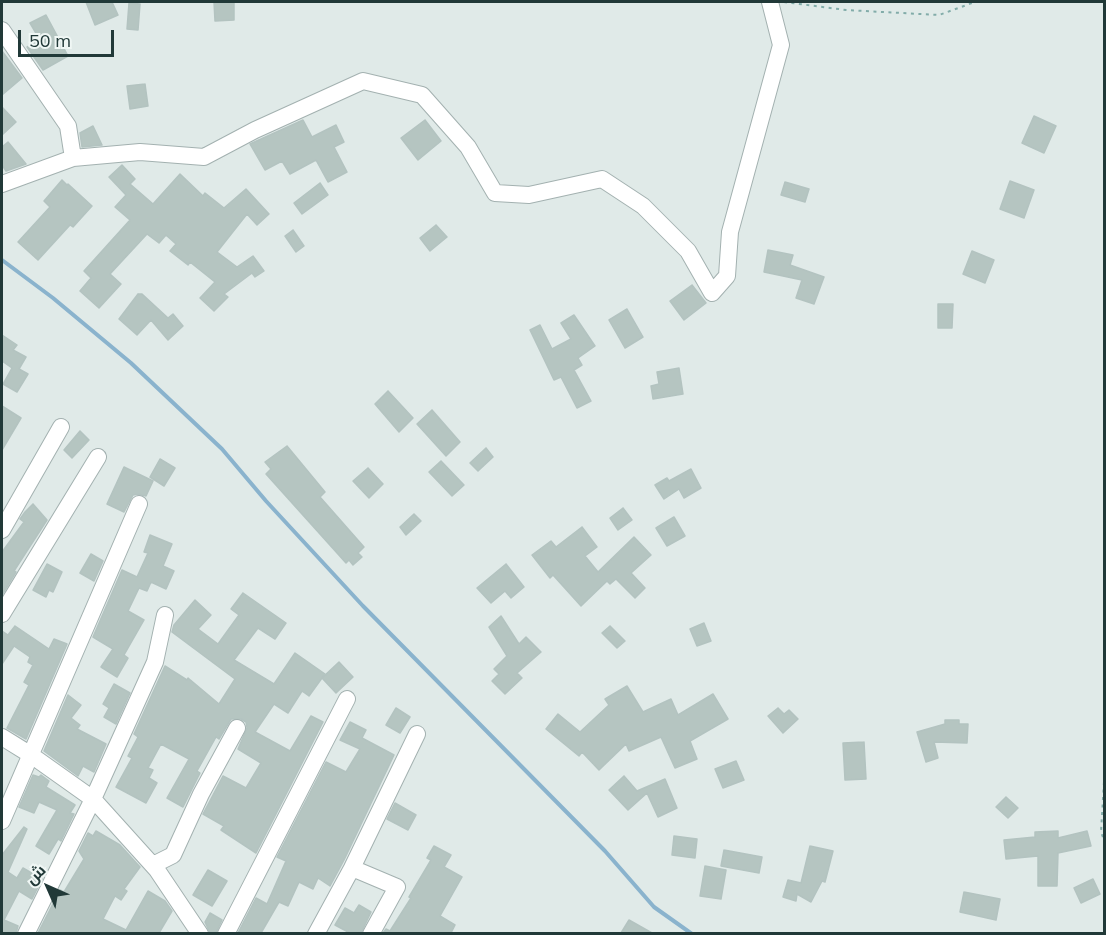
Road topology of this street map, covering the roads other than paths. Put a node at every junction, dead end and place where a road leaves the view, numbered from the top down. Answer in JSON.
{"nodes":[{"id":1,"x":770,"y":2,"type":"edge"},
{"id":2,"x":2,"y":30,"type":"edge"},
{"id":3,"x":73,"y":158,"type":"junction"},
{"id":4,"x":2,"y":184,"type":"edge"},
{"id":5,"x":62,"y":427,"type":"dead end"},
{"id":6,"x":98,"y":457,"type":"dead end"},
{"id":7,"x":140,"y":504,"type":"dead end"},
{"id":8,"x":2,"y":530,"type":"edge"},
{"id":9,"x":2,"y":614,"type":"edge"},
{"id":10,"x":165,"y":615,"type":"dead end"},
{"id":11,"x":346,"y":699,"type":"dead end"},
{"id":12,"x":237,"y":728,"type":"dead end"},
{"id":13,"x":417,"y":734,"type":"dead end"},
{"id":14,"x":2,"y":737,"type":"edge"},
{"id":15,"x":31,"y":755,"type":"junction"},
{"id":16,"x":93,"y":799,"type":"junction"},
{"id":17,"x":2,"y":821,"type":"edge"},
{"id":18,"x":153,"y":865,"type":"junction"},
{"id":19,"x":352,"y":868,"type":"junction"},
{"id":20,"x":26,"y":933,"type":"edge"},
{"id":21,"x":200,"y":933,"type":"edge"},
{"id":22,"x":226,"y":933,"type":"edge"},
{"id":23,"x":316,"y":933,"type":"edge"},
{"id":24,"x":371,"y":933,"type":"edge"}],
"edges":[{"from":1,"to":3,"type":"street"},
{"from":2,"to":3,"type":"street"},
{"from":3,"to":4,"type":"street"},
{"from":5,"to":8,"type":"street"},
{"from":6,"to":9,"type":"street"},
{"from":7,"to":15,"type":"street"},
{"from":10,"to":16,"type":"street"},
{"from":11,"to":22,"type":"street"},
{"from":12,"to":18,"type":"street"},
{"from":13,"to":19,"type":"street"},
{"from":14,"to":15,"type":"street"},
{"from":15,"to":16,"type":"street"},
{"from":15,"to":17,"type":"street"},
{"from":16,"to":18,"type":"street"},
{"from":16,"to":20,"type":"street"},
{"from":18,"to":21,"type":"street"},
{"from":19,"to":23,"type":"street"},
{"from":19,"to":24,"type":"street"}]}
